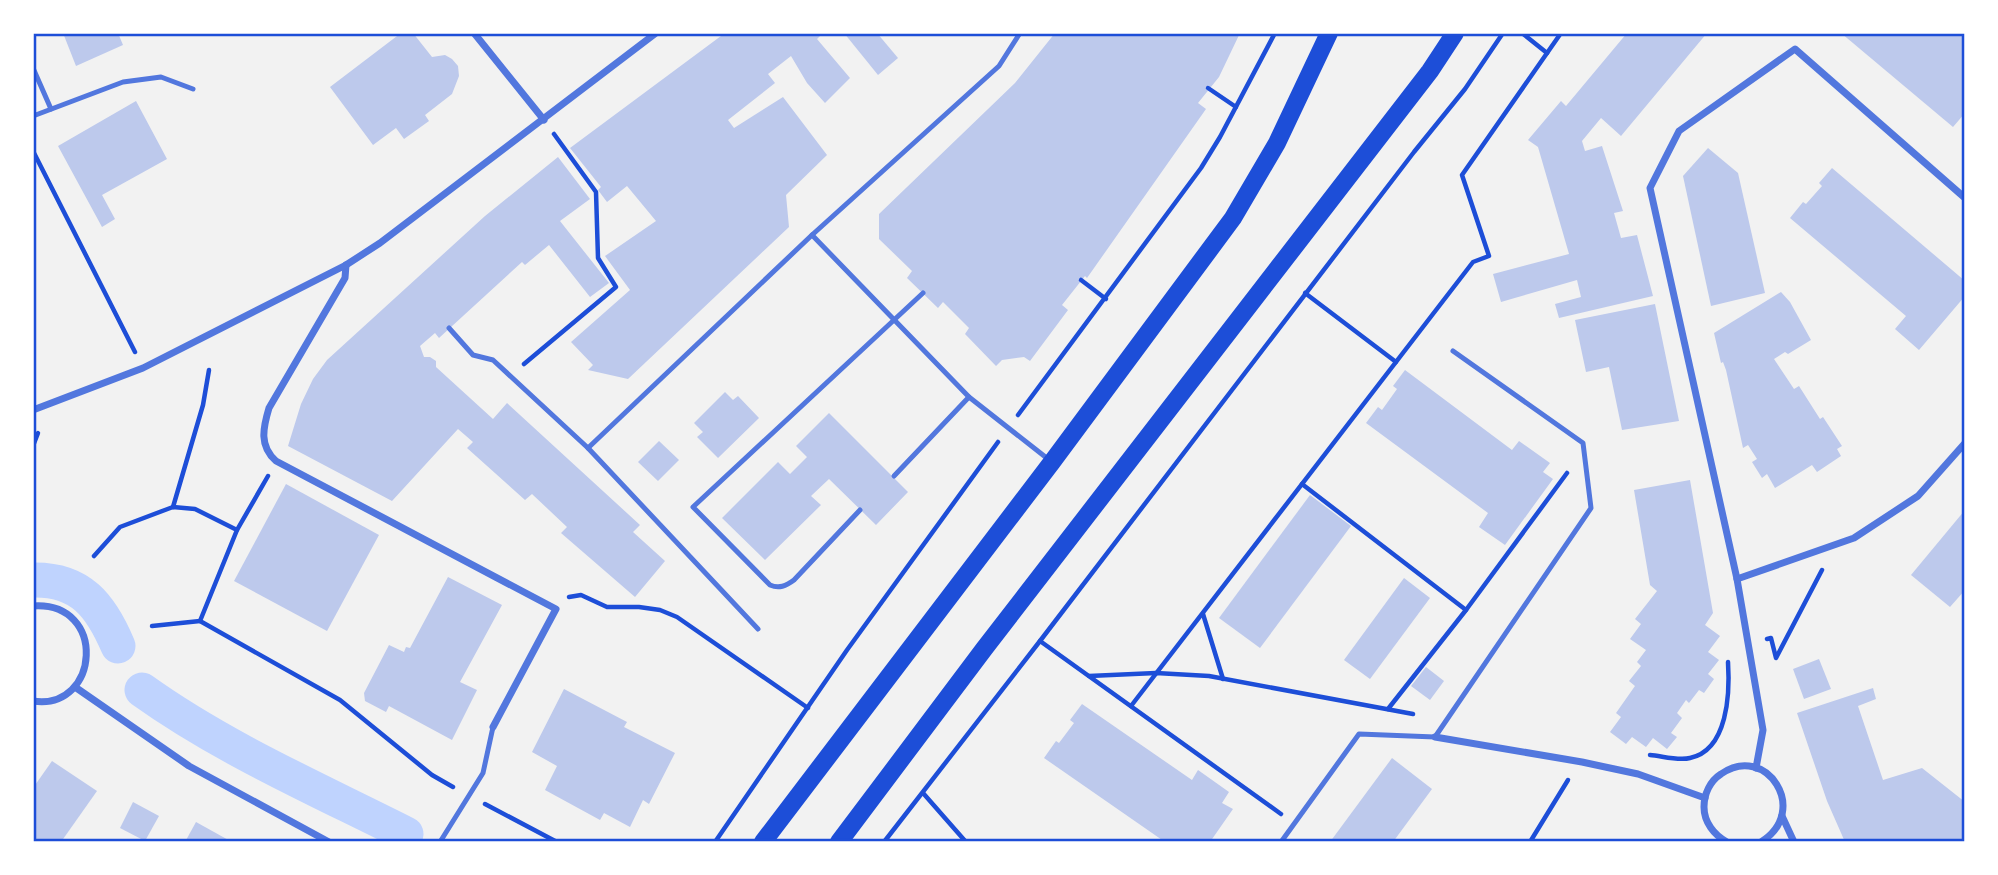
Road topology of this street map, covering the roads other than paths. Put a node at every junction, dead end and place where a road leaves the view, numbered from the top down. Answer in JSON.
{"nodes":[{"id":1,"x":474,"y":33,"type":"edge"},
{"id":2,"x":656,"y":33,"type":"edge"},
{"id":3,"x":1020,"y":33,"type":"edge"},
{"id":4,"x":1329,"y":33,"type":"edge"},
{"id":5,"x":1455,"y":33,"type":"edge"},
{"id":6,"x":33,"y":68,"type":"edge"},
{"id":7,"x":193,"y":89,"type":"dead end"},
{"id":8,"x":51,"y":109,"type":"junction"},
{"id":9,"x":33,"y":116,"type":"edge"},
{"id":10,"x":544,"y":120,"type":"junction"},
{"id":11,"x":1965,"y":198,"type":"edge"},
{"id":12,"x":812,"y":235,"type":"junction"},
{"id":13,"x":346,"y":265,"type":"junction"},
{"id":14,"x":923,"y":293,"type":"dead end"},
{"id":15,"x":894,"y":321,"type":"junction"},
{"id":16,"x":449,"y":328,"type":"dead end"},
{"id":17,"x":1453,"y":351,"type":"dead end"},
{"id":18,"x":969,"y":397,"type":"junction"},
{"id":19,"x":33,"y":410,"type":"edge"},
{"id":20,"x":1965,"y":443,"type":"edge"},
{"id":21,"x":588,"y":448,"type":"junction"},
{"id":22,"x":1052,"y":462,"type":"junction"},
{"id":23,"x":894,"y":476,"type":"dead end"},
{"id":24,"x":860,"y":510,"type":"dead end"},
{"id":25,"x":1737,"y":579,"type":"junction"},
{"id":26,"x":33,"y":606,"type":"edge"},
{"id":27,"x":758,"y":629,"type":"dead end"},
{"id":28,"x":75,"y":687,"type":"junction"},
{"id":29,"x":33,"y":701,"type":"edge"},
{"id":30,"x":493,"y":727,"type":"joint"},
{"id":31,"x":1434,"y":737,"type":"junction"},
{"id":32,"x":1756,"y":768,"type":"junction"},
{"id":33,"x":1705,"y":798,"type":"junction"},
{"id":34,"x":1782,"y":816,"type":"junction"},
{"id":35,"x":1725,"y":841,"type":"edge"},
{"id":36,"x":330,"y":842,"type":"edge"},
{"id":37,"x":440,"y":842,"type":"edge"},
{"id":38,"x":763,"y":842,"type":"edge"},
{"id":39,"x":839,"y":842,"type":"edge"},
{"id":40,"x":1281,"y":842,"type":"edge"},
{"id":41,"x":1761,"y":842,"type":"edge"},
{"id":42,"x":1794,"y":842,"type":"edge"}],
"edges":[{"from":1,"to":10,"type":"street"},
{"from":2,"to":10,"type":"street"},
{"from":3,"to":12,"type":"lane"},
{"from":4,"to":22,"type":"main road"},
{"from":5,"to":39,"type":"main road"},
{"from":6,"to":8,"type":"lane"},
{"from":7,"to":8,"type":"lane"},
{"from":8,"to":9,"type":"lane"},
{"from":10,"to":13,"type":"street"},
{"from":11,"to":25,"type":"street"},
{"from":12,"to":15,"type":"lane"},
{"from":12,"to":21,"type":"lane"},
{"from":13,"to":19,"type":"street"},
{"from":13,"to":30,"type":"street"},
{"from":14,"to":15,"type":"lane"},
{"from":15,"to":18,"type":"lane"},
{"from":15,"to":24,"type":"lane"},
{"from":16,"to":21,"type":"lane"},
{"from":17,"to":31,"type":"lane"},
{"from":18,"to":22,"type":"lane"},
{"from":18,"to":23,"type":"lane"},
{"from":20,"to":25,"type":"street"},
{"from":21,"to":27,"type":"lane"},
{"from":22,"to":38,"type":"main road"},
{"from":25,"to":32,"type":"street"},
{"from":26,"to":28,"type":"street"},
{"from":28,"to":29,"type":"street"},
{"from":28,"to":36,"type":"street"},
{"from":30,"to":37,"type":"lane"},
{"from":31,"to":33,"type":"street"},
{"from":31,"to":40,"type":"lane"},
{"from":32,"to":33,"type":"street"},
{"from":32,"to":34,"type":"street"},
{"from":33,"to":35,"type":"street"},
{"from":34,"to":41,"type":"street"},
{"from":34,"to":42,"type":"street"}]}
